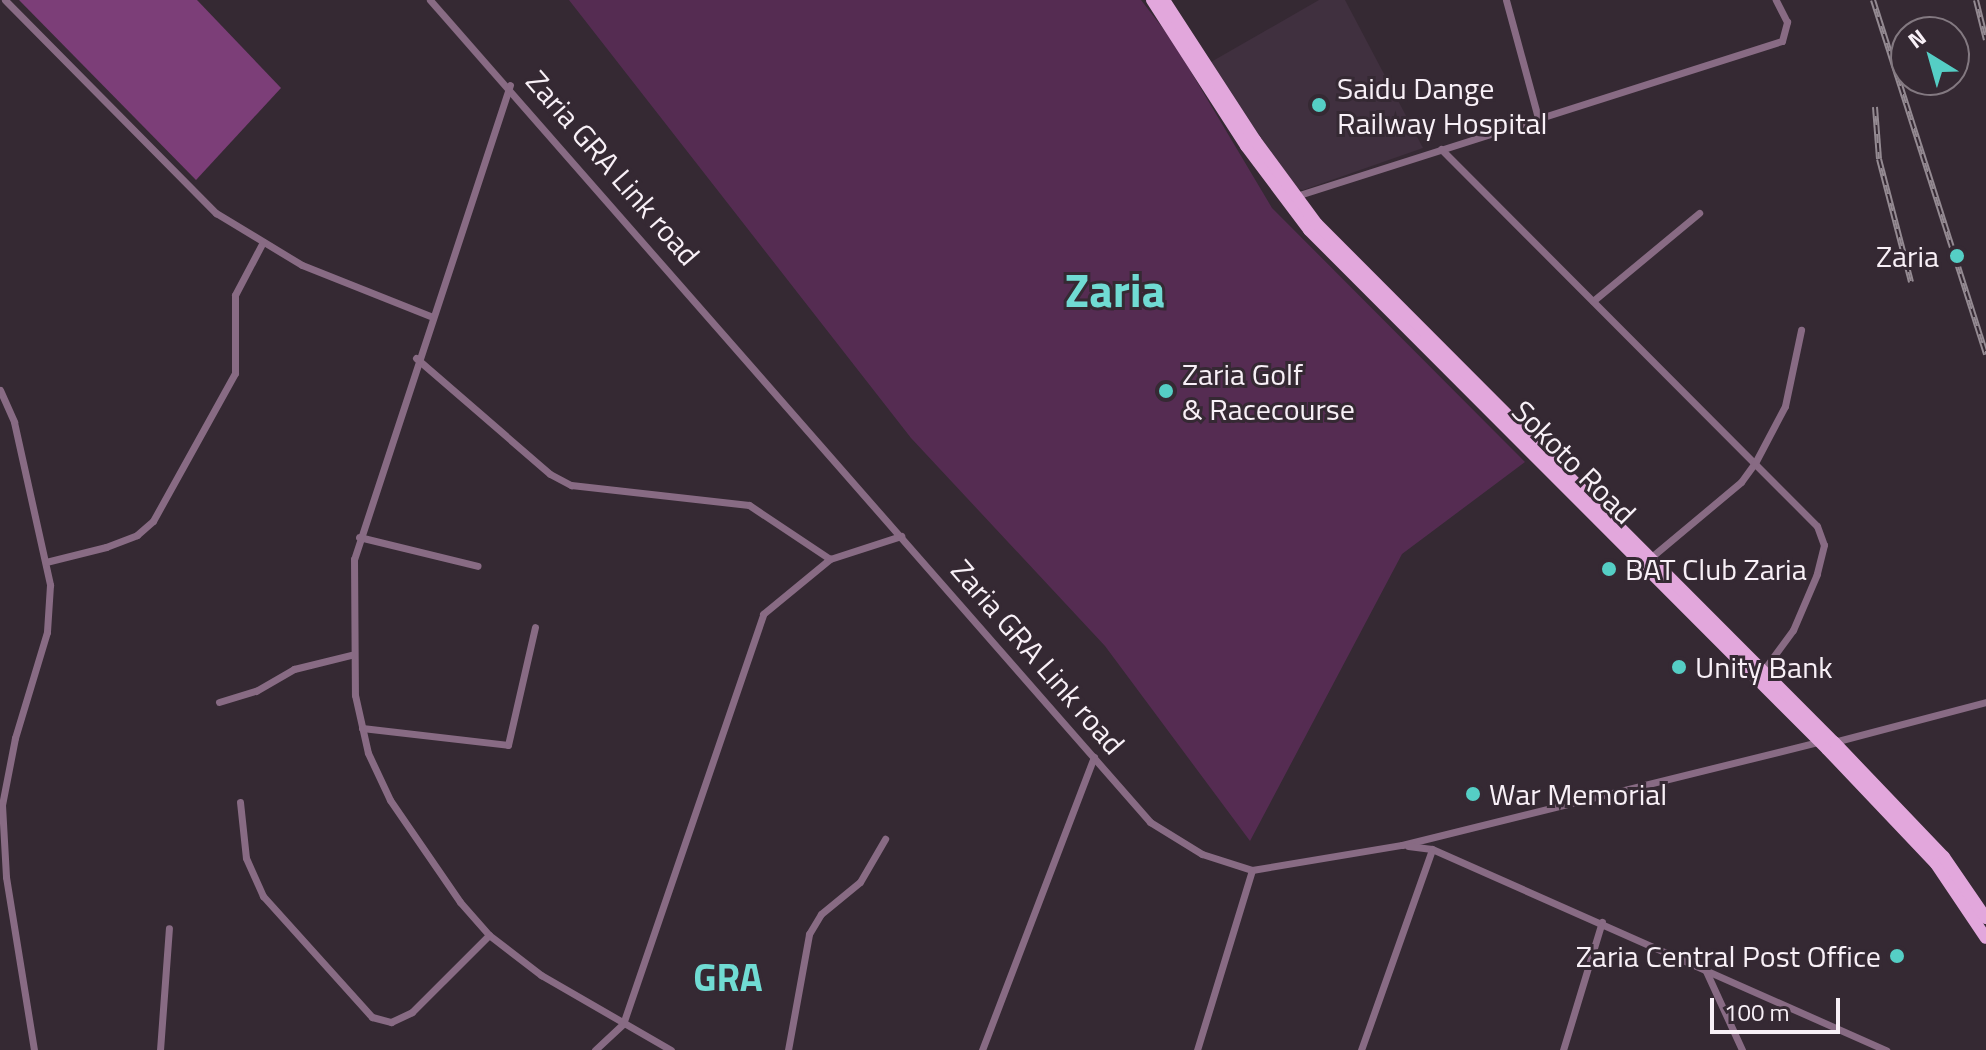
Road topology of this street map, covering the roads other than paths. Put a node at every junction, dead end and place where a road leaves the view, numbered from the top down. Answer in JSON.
{"nodes":[{"id":1,"x":5,"y":0,"type":"edge"},
{"id":2,"x":430,"y":0,"type":"edge"},
{"id":3,"x":1152,"y":0,"type":"edge"},
{"id":4,"x":1164,"y":0,"type":"edge"},
{"id":5,"x":1506,"y":0,"type":"edge"},
{"id":6,"x":1776,"y":0,"type":"edge"},
{"id":7,"x":510,"y":85,"type":"junction"},
{"id":8,"x":1538,"y":118,"type":"junction"},
{"id":9,"x":1441,"y":149,"type":"junction"},
{"id":10,"x":1294,"y":197,"type":"junction"},
{"id":11,"x":1699,"y":213,"type":"dead end"},
{"id":12,"x":263,"y":242,"type":"junction"},
{"id":13,"x":1593,"y":301,"type":"junction"},
{"id":14,"x":430,"y":316,"type":"junction"},
{"id":15,"x":1801,"y":330,"type":"dead end"},
{"id":16,"x":416,"y":358,"type":"junction"},
{"id":17,"x":0,"y":390,"type":"edge"},
{"id":18,"x":1755,"y":463,"type":"junction"},
{"id":19,"x":901,"y":536,"type":"junction"},
{"id":20,"x":359,"y":537,"type":"junction"},
{"id":21,"x":830,"y":559,"type":"junction"},
{"id":22,"x":1649,"y":559,"type":"junction"},
{"id":23,"x":46,"y":562,"type":"junction"},
{"id":24,"x":478,"y":566,"type":"dead end"},
{"id":25,"x":535,"y":627,"type":"dead end"},
{"id":26,"x":351,"y":655,"type":"junction"},
{"id":27,"x":1763,"y":671,"type":"junction"},
{"id":28,"x":219,"y":702,"type":"dead end"},
{"id":29,"x":1986,"y":702,"type":"edge"},
{"id":30,"x":362,"y":728,"type":"junction"},
{"id":31,"x":1819,"y":742,"type":"junction"},
{"id":32,"x":1834,"y":742,"type":"junction"},
{"id":33,"x":1094,"y":757,"type":"junction"},
{"id":34,"x":240,"y":802,"type":"dead end"},
{"id":35,"x":885,"y":839,"type":"dead end"},
{"id":36,"x":1402,"y":845,"type":"junction"},
{"id":37,"x":1432,"y":849,"type":"junction"},
{"id":38,"x":1252,"y":870,"type":"junction"},
{"id":39,"x":3,"y":877,"type":"edge"},
{"id":40,"x":1986,"y":918,"type":"edge"},
{"id":41,"x":1602,"y":922,"type":"junction"},
{"id":42,"x":169,"y":928,"type":"dead end"},
{"id":43,"x":489,"y":935,"type":"junction"},
{"id":44,"x":1986,"y":938,"type":"edge"},
{"id":45,"x":1705,"y":969,"type":"junction"},
{"id":46,"x":623,"y":1024,"type":"junction"},
{"id":47,"x":34,"y":1050,"type":"edge"},
{"id":48,"x":160,"y":1050,"type":"edge"},
{"id":49,"x":595,"y":1050,"type":"edge"},
{"id":50,"x":671,"y":1050,"type":"edge"},
{"id":51,"x":788,"y":1050,"type":"edge"},
{"id":52,"x":982,"y":1050,"type":"edge"},
{"id":53,"x":1197,"y":1050,"type":"edge"},
{"id":54,"x":1361,"y":1050,"type":"edge"},
{"id":55,"x":1563,"y":1050,"type":"edge"},
{"id":56,"x":1742,"y":1050,"type":"edge"},
{"id":57,"x":1886,"y":1050,"type":"edge"}],
"edges":[{"from":1,"to":12,"type":"street"},
{"from":2,"to":7,"type":"street","name":"Zaria GRA Link road"},
{"from":3,"to":31,"type":"main road","name":"Sokoto Road"},
{"from":4,"to":10,"type":"main road","name":"Sokoto Road"},
{"from":5,"to":8,"type":"street"},
{"from":6,"to":8,"type":"street"},
{"from":7,"to":14,"type":"street"},
{"from":7,"to":19,"type":"street","name":"Zaria GRA Link road"},
{"from":8,"to":9,"type":"street"},
{"from":9,"to":10,"type":"street"},
{"from":9,"to":13,"type":"street"},
{"from":10,"to":22,"type":"main road","name":"Sokoto Road"},
{"from":11,"to":13,"type":"street"},
{"from":12,"to":14,"type":"street"},
{"from":12,"to":23,"type":"street"},
{"from":13,"to":18,"type":"street"},
{"from":14,"to":16,"type":"street"},
{"from":15,"to":18,"type":"street"},
{"from":16,"to":20,"type":"street"},
{"from":16,"to":21,"type":"street"},
{"from":17,"to":23,"type":"street"},
{"from":18,"to":22,"type":"street"},
{"from":18,"to":27,"type":"street"},
{"from":19,"to":21,"type":"street"},
{"from":19,"to":33,"type":"street","name":"Zaria GRA Link road"},
{"from":20,"to":24,"type":"street"},
{"from":20,"to":26,"type":"street"},
{"from":21,"to":46,"type":"street"},
{"from":22,"to":27,"type":"main road","name":"Sokoto Road"},
{"from":23,"to":39,"type":"street"},
{"from":25,"to":30,"type":"street"},
{"from":26,"to":28,"type":"street"},
{"from":26,"to":30,"type":"street"},
{"from":27,"to":32,"type":"main road","name":"Sokoto Road"},
{"from":29,"to":32,"type":"street"},
{"from":30,"to":43,"type":"street"},
{"from":31,"to":36,"type":"street","name":"Zaria GRA Link road"},
{"from":31,"to":44,"type":"main road","name":"Sokoto Road"},
{"from":32,"to":40,"type":"main road","name":"Sokoto Road"},
{"from":33,"to":38,"type":"street","name":"Zaria GRA Link road"},
{"from":33,"to":52,"type":"street"},
{"from":34,"to":43,"type":"street"},
{"from":35,"to":51,"type":"street"},
{"from":36,"to":37,"type":"street"},
{"from":36,"to":38,"type":"street","name":"Zaria GRA Link road"},
{"from":37,"to":41,"type":"street"},
{"from":37,"to":54,"type":"street"},
{"from":38,"to":53,"type":"street"},
{"from":39,"to":47,"type":"street"},
{"from":41,"to":45,"type":"street"},
{"from":41,"to":55,"type":"street"},
{"from":42,"to":48,"type":"street"},
{"from":43,"to":46,"type":"street"},
{"from":45,"to":56,"type":"street"},
{"from":45,"to":57,"type":"street"},
{"from":46,"to":49,"type":"street"},
{"from":46,"to":50,"type":"street"}]}
